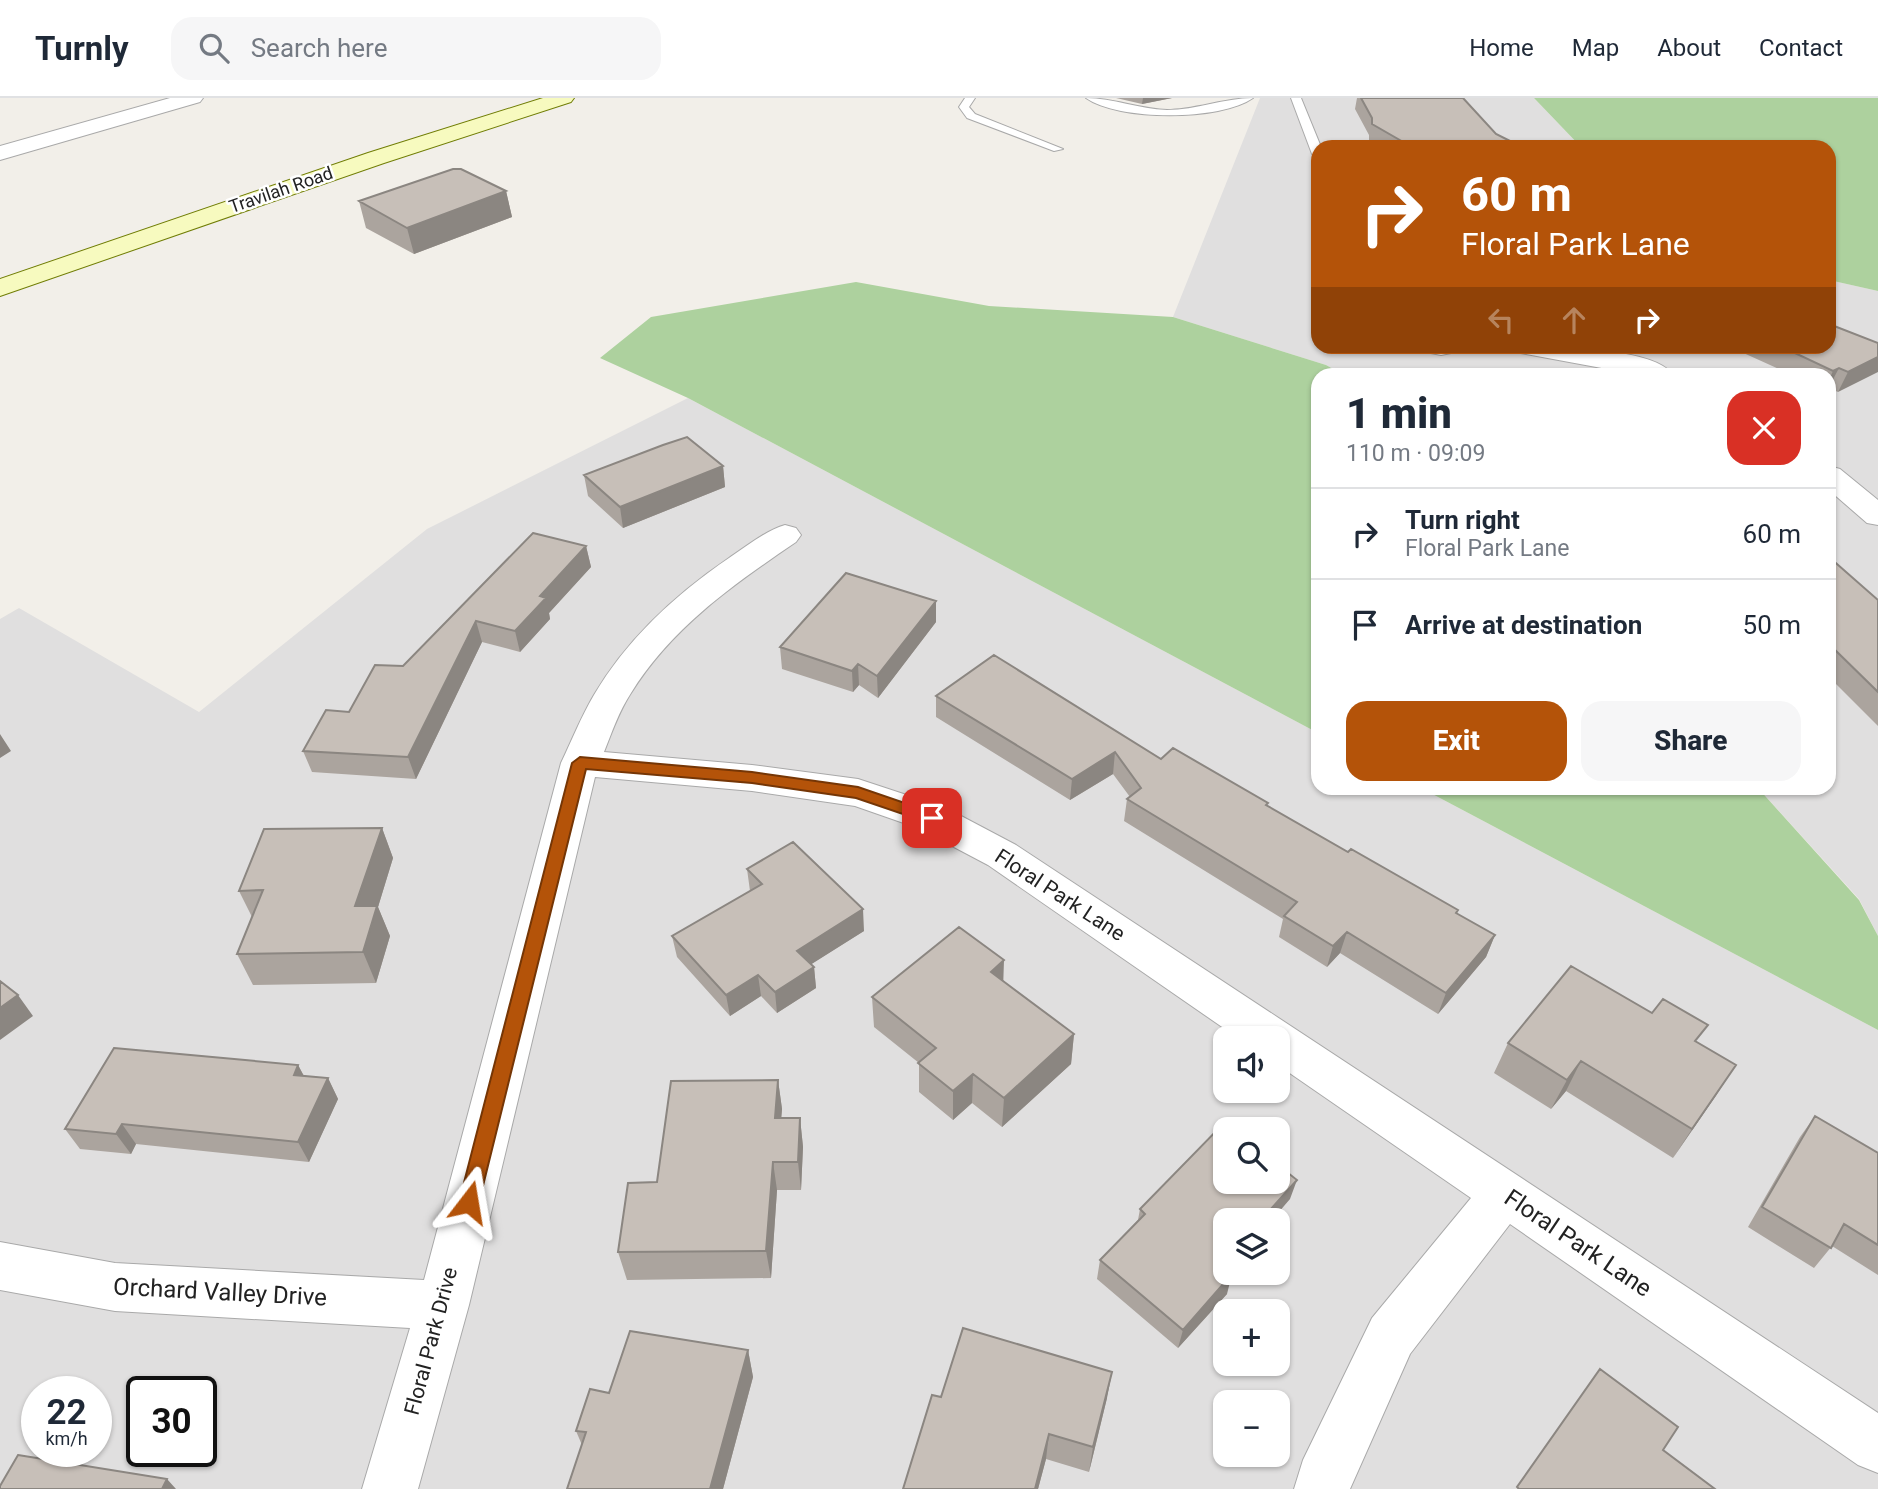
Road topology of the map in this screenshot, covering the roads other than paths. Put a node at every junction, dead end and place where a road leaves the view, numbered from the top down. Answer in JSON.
{"nodes":[{"id":1,"x":193,"y":98,"type":"edge"},
{"id":2,"x":564,"y":98,"type":"edge"},
{"id":3,"x":970,"y":98,"type":"edge"},
{"id":4,"x":1091,"y":98,"type":"edge"},
{"id":5,"x":1248,"y":98,"type":"edge"},
{"id":6,"x":1296,"y":98,"type":"edge"},
{"id":7,"x":1312,"y":140,"type":"edge"},
{"id":8,"x":1058,"y":149,"type":"dead end"},
{"id":9,"x":0,"y":153,"type":"edge"},
{"id":10,"x":0,"y":288,"type":"edge"},
{"id":11,"x":1570,"y":354,"type":"edge"},
{"id":12,"x":1642,"y":368,"type":"edge"},
{"id":13,"x":1836,"y":481,"type":"edge"},
{"id":14,"x":1878,"y":516,"type":"edge"},
{"id":15,"x":785,"y":535,"type":"dead end"},
{"id":16,"x":580,"y":763,"type":"junction"},
{"id":17,"x":1255,"y":1026,"type":"edge"},
{"id":18,"x":1290,"y":1049,"type":"edge"},
{"id":19,"x":1504,"y":1194,"type":"junction"},
{"id":20,"x":0,"y":1266,"type":"edge"},
{"id":21,"x":443,"y":1305,"type":"junction"},
{"id":22,"x":1878,"y":1446,"type":"edge"},
{"id":23,"x":390,"y":1489,"type":"edge"},
{"id":24,"x":1322,"y":1489,"type":"edge"}],
"edges":[{"from":1,"to":9,"type":"street"},
{"from":2,"to":10,"type":"main road","name":"Travilah Road"},
{"from":3,"to":8,"type":"lane"},
{"from":4,"to":5,"type":"lane"},
{"from":6,"to":7,"type":"lane"},
{"from":11,"to":12,"type":"street"},
{"from":13,"to":14,"type":"street"},
{"from":15,"to":16,"type":"street","name":"Floral Park Drive"},
{"from":16,"to":17,"type":"street","name":"Floral Park Lane"},
{"from":16,"to":21,"type":"street","name":"Floral Park Drive"},
{"from":18,"to":19,"type":"street","name":"Floral Park Lane"},
{"from":19,"to":22,"type":"street","name":"Floral Park Lane"},
{"from":19,"to":24,"type":"street"},
{"from":20,"to":21,"type":"street","name":"Orchard Valley Drive"},
{"from":21,"to":23,"type":"street","name":"Floral Park Drive"}]}
